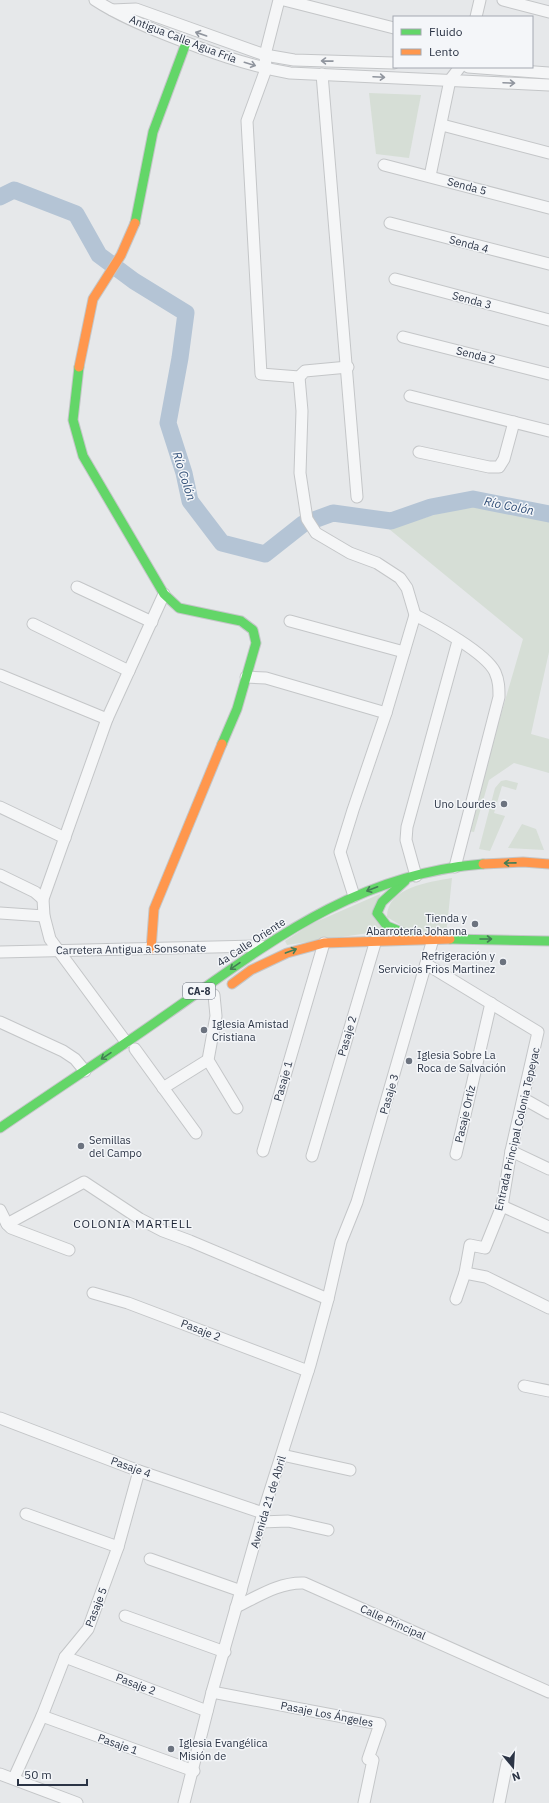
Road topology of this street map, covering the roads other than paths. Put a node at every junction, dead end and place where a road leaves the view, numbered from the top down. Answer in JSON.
{"nodes":[{"id":1,"x":95,"y":0,"type":"edge"},
{"id":2,"x":279,"y":0,"type":"edge"},
{"id":3,"x":284,"y":0,"type":"edge"},
{"id":4,"x":480,"y":0,"type":"edge"},
{"id":5,"x":503,"y":0,"type":"edge"},
{"id":6,"x":110,"y":10,"type":"junction"},
{"id":7,"x":549,"y":12,"type":"edge"},
{"id":8,"x":476,"y":16,"type":"edge"},
{"id":9,"x":393,"y":28,"type":"edge"},
{"id":10,"x":186,"y":43,"type":"junction"},
{"id":11,"x":265,"y":55,"type":"junction"},
{"id":12,"x":393,"y":63,"type":"edge"},
{"id":13,"x":459,"y":68,"type":"edge"},
{"id":14,"x":482,"y":68,"type":"edge"},
{"id":15,"x":266,"y":69,"type":"junction"},
{"id":16,"x":549,"y":73,"type":"edge"},
{"id":17,"x":322,"y":74,"type":"junction"},
{"id":18,"x":450,"y":80,"type":"junction"},
{"id":19,"x":549,"y":85,"type":"edge"},
{"id":20,"x":442,"y":125,"type":"junction"},
{"id":21,"x":549,"y":153,"type":"edge"},
{"id":22,"x":384,"y":165,"type":"dead end"},
{"id":23,"x":430,"y":176,"type":"junction"},
{"id":24,"x":549,"y":208,"type":"edge"},
{"id":25,"x":390,"y":223,"type":"dead end"},
{"id":26,"x":549,"y":264,"type":"edge"},
{"id":27,"x":394,"y":279,"type":"dead end"},
{"id":28,"x":549,"y":320,"type":"edge"},
{"id":29,"x":403,"y":336,"type":"dead end"},
{"id":30,"x":348,"y":367,"type":"junction"},
{"id":31,"x":549,"y":374,"type":"edge"},
{"id":32,"x":299,"y":377,"type":"junction"},
{"id":33,"x":410,"y":396,"type":"dead end"},
{"id":34,"x":514,"y":422,"type":"junction"},
{"id":35,"x":549,"y":431,"type":"edge"},
{"id":36,"x":419,"y":452,"type":"dead end"},
{"id":37,"x":357,"y":497,"type":"dead end"},
{"id":38,"x":77,"y":587,"type":"dead end"},
{"id":39,"x":164,"y":594,"type":"junction"},
{"id":40,"x":415,"y":615,"type":"junction"},
{"id":41,"x":290,"y":620,"type":"dead end"},
{"id":42,"x":152,"y":622,"type":"junction"},
{"id":43,"x":33,"y":624,"type":"dead end"},
{"id":44,"x":458,"y":641,"type":"junction"},
{"id":45,"x":404,"y":652,"type":"junction"},
{"id":46,"x":129,"y":671,"type":"junction"},
{"id":47,"x":0,"y":675,"type":"edge"},
{"id":48,"x":246,"y":677,"type":"junction"},
{"id":49,"x":386,"y":713,"type":"junction"},
{"id":50,"x":107,"y":719,"type":"junction"},
{"id":51,"x":0,"y":807,"type":"edge"},
{"id":52,"x":65,"y":838,"type":"junction"},
{"id":53,"x":549,"y":864,"type":"edge"},
{"id":54,"x":455,"y":867,"type":"junction"},
{"id":55,"x":0,"y":875,"type":"edge"},
{"id":56,"x":413,"y":876,"type":"junction"},
{"id":57,"x":354,"y":896,"type":"junction"},
{"id":58,"x":44,"y":899,"type":"junction"},
{"id":59,"x":0,"y":913,"type":"edge"},
{"id":60,"x":44,"y":916,"type":"junction"},
{"id":61,"x":419,"y":939,"type":"junction"},
{"id":62,"x":433,"y":939,"type":"junction"},
{"id":63,"x":376,"y":940,"type":"junction"},
{"id":64,"x":549,"y":941,"type":"edge"},
{"id":65,"x":324,"y":943,"type":"junction"},
{"id":66,"x":263,"y":946,"type":"junction"},
{"id":67,"x":151,"y":949,"type":"junction"},
{"id":68,"x":57,"y":950,"type":"junction"},
{"id":69,"x":0,"y":952,"type":"edge"},
{"id":70,"x":426,"y":964,"type":"junction"},
{"id":71,"x":217,"y":993,"type":"joint"},
{"id":72,"x":491,"y":1003,"type":"junction"},
{"id":73,"x":0,"y":1022,"type":"edge"},
{"id":74,"x":133,"y":1047,"type":"junction"},
{"id":75,"x":208,"y":1060,"type":"junction"},
{"id":76,"x":85,"y":1070,"type":"junction"},
{"id":77,"x":163,"y":1088,"type":"junction"},
{"id":78,"x":524,"y":1099,"type":"junction"},
{"id":79,"x":237,"y":1108,"type":"dead end"},
{"id":80,"x":549,"y":1113,"type":"edge"},
{"id":81,"x":0,"y":1128,"type":"edge"},
{"id":82,"x":196,"y":1133,"type":"dead end"},
{"id":83,"x":263,"y":1151,"type":"dead end"},
{"id":84,"x":511,"y":1151,"type":"junction"},
{"id":85,"x":456,"y":1154,"type":"dead end"},
{"id":86,"x":312,"y":1156,"type":"dead end"},
{"id":87,"x":549,"y":1169,"type":"edge"},
{"id":88,"x":357,"y":1202,"type":"joint"},
{"id":89,"x":502,"y":1206,"type":"junction"},
{"id":90,"x":0,"y":1210,"type":"edge"},
{"id":91,"x":7,"y":1224,"type":"junction"},
{"id":92,"x":549,"y":1227,"type":"edge"},
{"id":93,"x":69,"y":1250,"type":"dead end"},
{"id":94,"x":464,"y":1273,"type":"junction"},
{"id":95,"x":93,"y":1293,"type":"dead end"},
{"id":96,"x":328,"y":1299,"type":"junction"},
{"id":97,"x":456,"y":1299,"type":"dead end"},
{"id":98,"x":549,"y":1308,"type":"edge"},
{"id":99,"x":308,"y":1372,"type":"junction"},
{"id":100,"x":524,"y":1386,"type":"dead end"},
{"id":101,"x":549,"y":1391,"type":"edge"},
{"id":102,"x":0,"y":1418,"type":"edge"},
{"id":103,"x":282,"y":1455,"type":"junction"},
{"id":104,"x":350,"y":1470,"type":"dead end"},
{"id":105,"x":139,"y":1471,"type":"junction"},
{"id":106,"x":26,"y":1514,"type":"dead end"},
{"id":107,"x":262,"y":1518,"type":"junction"},
{"id":108,"x":328,"y":1530,"type":"dead end"},
{"id":109,"x":118,"y":1547,"type":"junction"},
{"id":110,"x":150,"y":1559,"type":"dead end"},
{"id":111,"x":241,"y":1591,"type":"junction"},
{"id":112,"x":236,"y":1607,"type":"junction"},
{"id":113,"x":124,"y":1616,"type":"dead end"},
{"id":114,"x":225,"y":1652,"type":"junction"},
{"id":115,"x":65,"y":1657,"type":"junction"},
{"id":116,"x":212,"y":1692,"type":"junction"},
{"id":117,"x":549,"y":1692,"type":"edge"},
{"id":118,"x":207,"y":1711,"type":"junction"},
{"id":119,"x":42,"y":1716,"type":"junction"},
{"id":120,"x":506,"y":1763,"type":"dead end"},
{"id":121,"x":194,"y":1771,"type":"junction"},
{"id":122,"x":0,"y":1774,"type":"edge"},
{"id":123,"x":14,"y":1778,"type":"junction"},
{"id":124,"x":76,"y":1803,"type":"edge"},
{"id":125,"x":184,"y":1803,"type":"edge"},
{"id":126,"x":364,"y":1803,"type":"edge"},
{"id":127,"x":499,"y":1803,"type":"edge"}],
"edges":[{"from":1,"to":6,"type":"street"},
{"from":2,"to":11,"type":"street"},
{"from":3,"to":9,"type":"street"},
{"from":4,"to":8,"type":"street"},
{"from":5,"to":7,"type":"street"},
{"from":6,"to":10,"type":"street","name":"Antigua Calle Agua Fría"},
{"from":11,"to":6,"type":"street","name":"Antigua Calle Agua Fría","one_way":true},
{"from":10,"to":15,"type":"street","name":"Antigua Calle Agua Fría","one_way":true},
{"from":10,"to":39,"type":"main road"},
{"from":12,"to":11,"type":"street","name":"Antigua Calle Agua Fría","one_way":true},
{"from":11,"to":15,"type":"street"},
{"from":13,"to":18,"type":"street"},
{"from":14,"to":16,"type":"street"},
{"from":15,"to":17,"type":"street","name":"Antigua Calle Agua Fría"},
{"from":15,"to":32,"type":"street"},
{"from":17,"to":18,"type":"street","name":"Antigua Calle Agua Fría","one_way":true},
{"from":17,"to":30,"type":"street"},
{"from":18,"to":19,"type":"street","name":"Antigua Calle Agua Fría","one_way":true},
{"from":18,"to":20,"type":"street"},
{"from":20,"to":21,"type":"street"},
{"from":20,"to":23,"type":"street"},
{"from":22,"to":23,"type":"street","name":"Senda 5"},
{"from":23,"to":24,"type":"street","name":"Senda 5"},
{"from":25,"to":26,"type":"street","name":"Senda 4"},
{"from":27,"to":28,"type":"street","name":"Senda 3"},
{"from":29,"to":31,"type":"street","name":"Senda 2"},
{"from":30,"to":32,"type":"street"},
{"from":30,"to":37,"type":"street"},
{"from":32,"to":40,"type":"street"},
{"from":33,"to":34,"type":"street"},
{"from":34,"to":35,"type":"street"},
{"from":34,"to":36,"type":"street"},
{"from":38,"to":42,"type":"street"},
{"from":39,"to":42,"type":"street"},
{"from":39,"to":48,"type":"main road"},
{"from":40,"to":44,"type":"street"},
{"from":40,"to":45,"type":"street"},
{"from":41,"to":45,"type":"street"},
{"from":42,"to":46,"type":"street"},
{"from":43,"to":46,"type":"street"},
{"from":44,"to":54,"type":"street"},
{"from":44,"to":56,"type":"street"},
{"from":45,"to":49,"type":"street"},
{"from":46,"to":50,"type":"street"},
{"from":47,"to":50,"type":"street"},
{"from":48,"to":49,"type":"street"},
{"from":48,"to":67,"type":"main road"},
{"from":49,"to":57,"type":"street"},
{"from":50,"to":52,"type":"street"},
{"from":51,"to":52,"type":"street"},
{"from":52,"to":58,"type":"street"},
{"from":53,"to":54,"type":"main road","name":"4a Calle Oriente","number":"CA-8","one_way":true},
{"from":54,"to":56,"type":"main road","name":"4a Calle Oriente","number":"CA-8"},
{"from":55,"to":58,"type":"street"},
{"from":56,"to":57,"type":"main road","name":"4a Calle Oriente","number":"CA-8","one_way":true},
{"from":56,"to":61,"type":"main road"},
{"from":57,"to":66,"type":"main road","name":"4a Calle Oriente","number":"CA-8"},
{"from":58,"to":60,"type":"street"},
{"from":59,"to":60,"type":"street"},
{"from":60,"to":68,"type":"street"},
{"from":61,"to":62,"type":"main road","number":"CA-8"},
{"from":61,"to":63,"type":"main road","number":"CA-8"},
{"from":62,"to":64,"type":"main road","number":"CA-8","one_way":true},
{"from":62,"to":70,"type":"street","name":"Pasaje 3"},
{"from":63,"to":65,"type":"main road","number":"CA-8"},
{"from":63,"to":86,"type":"street","name":"Pasaje 2"},
{"from":71,"to":65,"type":"main road","number":"CA-8","one_way":true},
{"from":65,"to":83,"type":"street","name":"Pasaje 1"},
{"from":66,"to":67,"type":"street","name":"Carretera Antigua a Sonsonate"},
{"from":66,"to":74,"type":"main road","name":"4a Calle Oriente","number":"CA-8","one_way":true},
{"from":67,"to":68,"type":"street","name":"Carretera Antigua a Sonsonate"},
{"from":68,"to":69,"type":"street","name":"Carretera Antigua a Sonsonate"},
{"from":68,"to":74,"type":"street"},
{"from":70,"to":72,"type":"street"},
{"from":70,"to":88,"type":"street","name":"Pasaje 3"},
{"from":71,"to":75,"type":"street"},
{"from":72,"to":78,"type":"street","name":"Entrada Principal Colonia Tepeyac"},
{"from":72,"to":85,"type":"street","name":"Pasaje Ortíz"},
{"from":73,"to":76,"type":"street"},
{"from":74,"to":76,"type":"main road","name":"4a Calle Oriente","number":"CA-8","one_way":true},
{"from":74,"to":77,"type":"street"},
{"from":75,"to":77,"type":"street"},
{"from":75,"to":79,"type":"street"},
{"from":76,"to":81,"type":"main road","name":"4a Calle Oriente","number":"CA-8"},
{"from":77,"to":82,"type":"street"},
{"from":78,"to":80,"type":"street"},
{"from":78,"to":84,"type":"street","name":"Entrada Principal Colonia Tepeyac"},
{"from":84,"to":87,"type":"street"},
{"from":84,"to":89,"type":"street","name":"Entrada Principal Colonia Tepeyac"},
{"from":88,"to":96,"type":"street","name":"Avenida 21 de Abril"},
{"from":89,"to":92,"type":"street"},
{"from":89,"to":94,"type":"street","name":"Entrada Principal Colonia Tepeyac"},
{"from":90,"to":91,"type":"street"},
{"from":91,"to":93,"type":"street"},
{"from":91,"to":96,"type":"street"},
{"from":94,"to":97,"type":"street","name":"Entrada Principal Colonia Tepeyac"},
{"from":94,"to":98,"type":"street"},
{"from":95,"to":99,"type":"street","name":"Pasaje 2"},
{"from":96,"to":99,"type":"street","name":"Avenida 21 de Abril"},
{"from":99,"to":103,"type":"street","name":"Avenida 21 de Abril"},
{"from":100,"to":101,"type":"street"},
{"from":102,"to":105,"type":"street","name":"Pasaje 4"},
{"from":103,"to":104,"type":"street"},
{"from":103,"to":107,"type":"street","name":"Avenida 21 de Abril"},
{"from":105,"to":107,"type":"street","name":"Pasaje 4"},
{"from":105,"to":109,"type":"street","name":"Pasaje 5"},
{"from":106,"to":109,"type":"street"},
{"from":107,"to":108,"type":"street"},
{"from":107,"to":111,"type":"street","name":"Avenida 21 de Abril"},
{"from":109,"to":115,"type":"street","name":"Pasaje 5"},
{"from":110,"to":111,"type":"street"},
{"from":111,"to":112,"type":"street","name":"Avenida 21 de Abril"},
{"from":112,"to":114,"type":"street","name":"Avenida 21 de Abril"},
{"from":112,"to":117,"type":"street","name":"Calle Principal"},
{"from":113,"to":114,"type":"street"},
{"from":114,"to":116,"type":"street","name":"Avenida 21 de Abril"},
{"from":115,"to":118,"type":"street","name":"Pasaje 2"},
{"from":115,"to":119,"type":"street","name":"Pasaje 5"},
{"from":116,"to":118,"type":"street","name":"Avenida 21 de Abril"},
{"from":116,"to":126,"type":"street","name":"Pasaje Los Ángeles"},
{"from":118,"to":121,"type":"street","name":"Avenida 21 de Abril"},
{"from":119,"to":121,"type":"street","name":"Pasaje 1"},
{"from":119,"to":123,"type":"street","name":"Pasaje 5"},
{"from":120,"to":127,"type":"street"},
{"from":121,"to":125,"type":"street","name":"Avenida 21 de Abril"},
{"from":122,"to":123,"type":"street"},
{"from":123,"to":124,"type":"street"}]}
